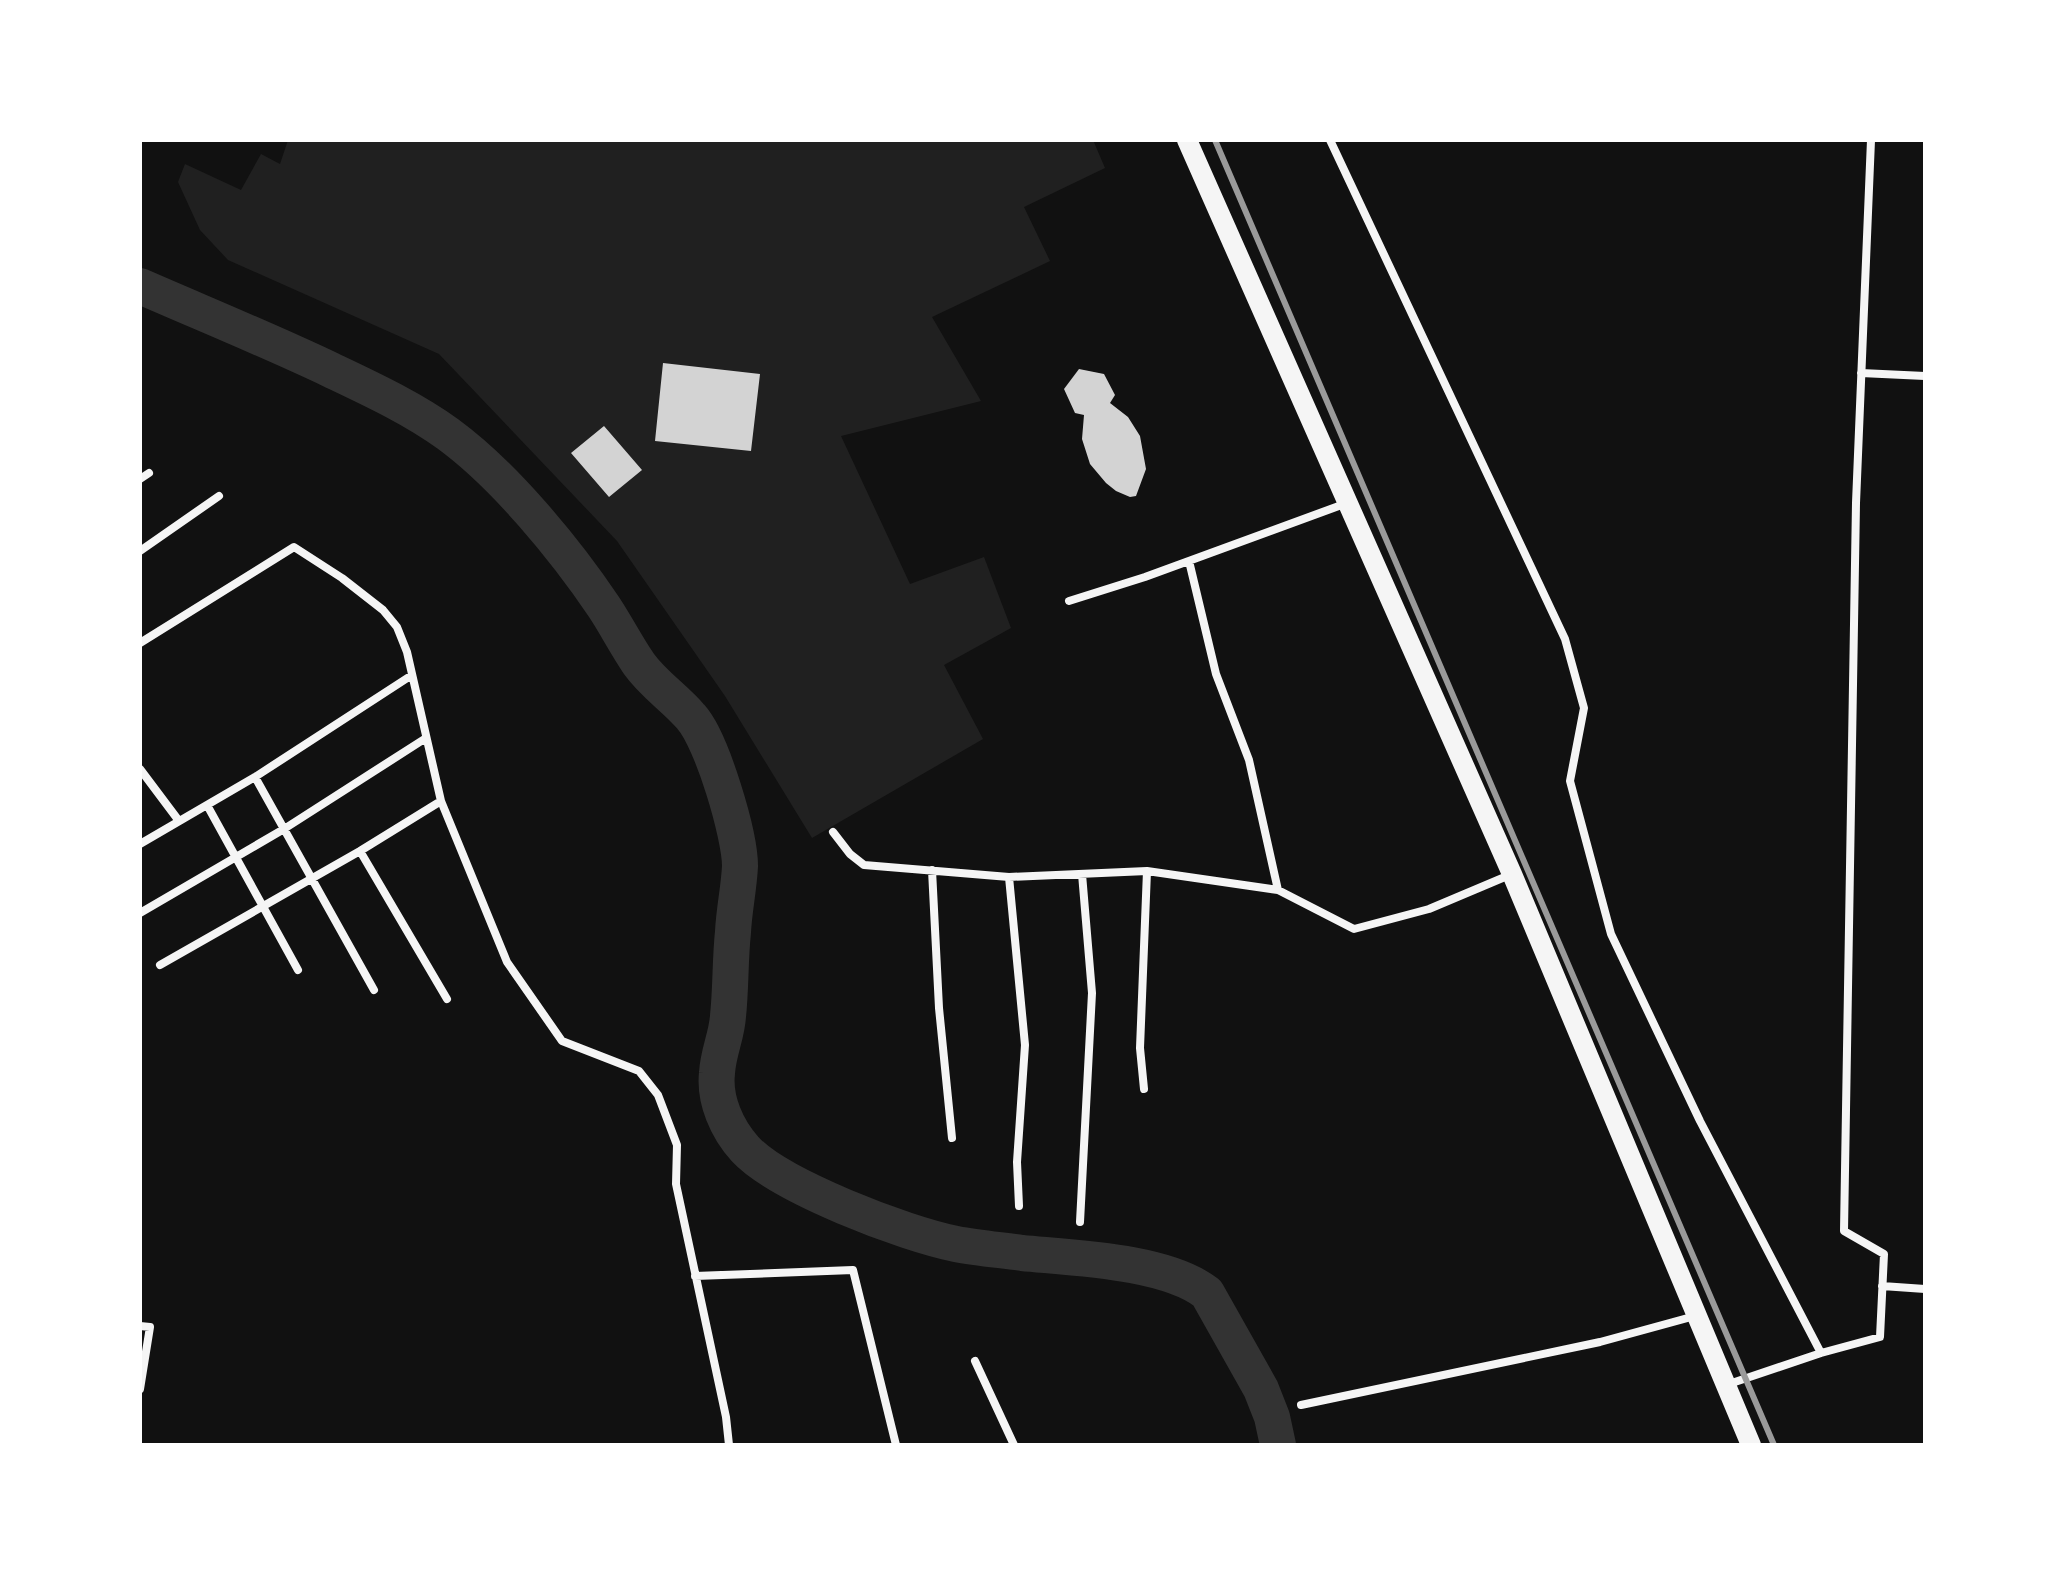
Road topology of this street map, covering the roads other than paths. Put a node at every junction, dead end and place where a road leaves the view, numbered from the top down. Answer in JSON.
{"nodes":[{"id":1,"x":1187,"y":140,"type":"edge"},
{"id":2,"x":1330,"y":140,"type":"edge"},
{"id":3,"x":1871,"y":140,"type":"edge"},
{"id":4,"x":1861,"y":373,"type":"junction"},
{"id":5,"x":1925,"y":376,"type":"edge"},
{"id":6,"x":149,"y":473,"type":"dead end"},
{"id":7,"x":140,"y":479,"type":"edge"},
{"id":8,"x":219,"y":496,"type":"dead end"},
{"id":9,"x":1347,"y":503,"type":"junction"},
{"id":10,"x":140,"y":551,"type":"edge"},
{"id":11,"x":1189,"y":561,"type":"junction"},
{"id":12,"x":1069,"y":601,"type":"dead end"},
{"id":13,"x":140,"y":643,"type":"edge"},
{"id":14,"x":412,"y":675,"type":"junction"},
{"id":15,"x":426,"y":738,"type":"junction"},
{"id":16,"x":140,"y":769,"type":"edge"},
{"id":17,"x":255,"y":777,"type":"junction"},
{"id":18,"x":441,"y":801,"type":"junction"},
{"id":19,"x":207,"y":805,"type":"junction"},
{"id":20,"x":179,"y":821,"type":"junction"},
{"id":21,"x":284,"y":829,"type":"junction"},
{"id":22,"x":833,"y":832,"type":"dead end"},
{"id":23,"x":140,"y":844,"type":"edge"},
{"id":24,"x":360,"y":851,"type":"junction"},
{"id":25,"x":236,"y":857,"type":"junction"},
{"id":26,"x":932,"y":870,"type":"junction"},
{"id":27,"x":1147,"y":871,"type":"junction"},
{"id":28,"x":1082,"y":874,"type":"junction"},
{"id":29,"x":1512,"y":874,"type":"junction"},
{"id":30,"x":1009,"y":877,"type":"junction"},
{"id":31,"x":312,"y":879,"type":"junction"},
{"id":32,"x":1278,"y":890,"type":"junction"},
{"id":33,"x":263,"y":906,"type":"junction"},
{"id":34,"x":140,"y":913,"type":"edge"},
{"id":35,"x":160,"y":965,"type":"dead end"},
{"id":36,"x":298,"y":970,"type":"dead end"},
{"id":37,"x":374,"y":990,"type":"dead end"},
{"id":38,"x":447,"y":999,"type":"dead end"},
{"id":39,"x":1144,"y":1089,"type":"dead end"},
{"id":40,"x":952,"y":1138,"type":"dead end"},
{"id":41,"x":1019,"y":1206,"type":"dead end"},
{"id":42,"x":1080,"y":1222,"type":"dead end"},
{"id":43,"x":695,"y":1276,"type":"junction"},
{"id":44,"x":1882,"y":1286,"type":"junction"},
{"id":45,"x":1925,"y":1289,"type":"edge"},
{"id":46,"x":1696,"y":1316,"type":"junction"},
{"id":47,"x":140,"y":1326,"type":"edge"},
{"id":48,"x":1821,"y":1353,"type":"junction"},
{"id":49,"x":975,"y":1361,"type":"dead end"},
{"id":50,"x":1725,"y":1385,"type":"junction"},
{"id":51,"x":140,"y":1389,"type":"edge"},
{"id":52,"x":1301,"y":1405,"type":"dead end"},
{"id":53,"x":729,"y":1445,"type":"edge"},
{"id":54,"x":896,"y":1445,"type":"edge"},
{"id":55,"x":1014,"y":1445,"type":"edge"},
{"id":56,"x":1751,"y":1445,"type":"edge"}],
"edges":[{"from":1,"to":9,"type":"highway"},
{"from":2,"to":48,"type":"street"},
{"from":3,"to":4,"type":"street"},
{"from":4,"to":5,"type":"street"},
{"from":4,"to":44,"type":"street"},
{"from":6,"to":7,"type":"street"},
{"from":8,"to":10,"type":"street"},
{"from":9,"to":11,"type":"street"},
{"from":9,"to":29,"type":"highway"},
{"from":11,"to":12,"type":"street"},
{"from":11,"to":32,"type":"street"},
{"from":13,"to":14,"type":"street"},
{"from":14,"to":15,"type":"street"},
{"from":14,"to":17,"type":"street"},
{"from":15,"to":18,"type":"street"},
{"from":15,"to":21,"type":"street"},
{"from":16,"to":20,"type":"street"},
{"from":17,"to":19,"type":"street"},
{"from":17,"to":21,"type":"street"},
{"from":18,"to":24,"type":"street"},
{"from":18,"to":43,"type":"street"},
{"from":19,"to":20,"type":"street"},
{"from":19,"to":25,"type":"street"},
{"from":20,"to":23,"type":"street"},
{"from":21,"to":25,"type":"street"},
{"from":21,"to":31,"type":"street"},
{"from":22,"to":26,"type":"street"},
{"from":24,"to":31,"type":"street"},
{"from":24,"to":38,"type":"street"},
{"from":25,"to":33,"type":"street"},
{"from":25,"to":34,"type":"street"},
{"from":26,"to":30,"type":"street"},
{"from":26,"to":40,"type":"street"},
{"from":27,"to":28,"type":"street"},
{"from":27,"to":32,"type":"street"},
{"from":27,"to":39,"type":"street"},
{"from":28,"to":30,"type":"street"},
{"from":28,"to":42,"type":"street"},
{"from":29,"to":32,"type":"street"},
{"from":29,"to":46,"type":"highway"},
{"from":30,"to":41,"type":"street"},
{"from":31,"to":33,"type":"street"},
{"from":31,"to":37,"type":"street"},
{"from":33,"to":35,"type":"street"},
{"from":33,"to":36,"type":"street"},
{"from":43,"to":53,"type":"street"},
{"from":43,"to":54,"type":"street"},
{"from":44,"to":45,"type":"street"},
{"from":44,"to":48,"type":"street"},
{"from":46,"to":50,"type":"highway"},
{"from":46,"to":52,"type":"street"},
{"from":47,"to":51,"type":"street"},
{"from":48,"to":50,"type":"street"},
{"from":49,"to":55,"type":"street"},
{"from":50,"to":56,"type":"highway"}]}
